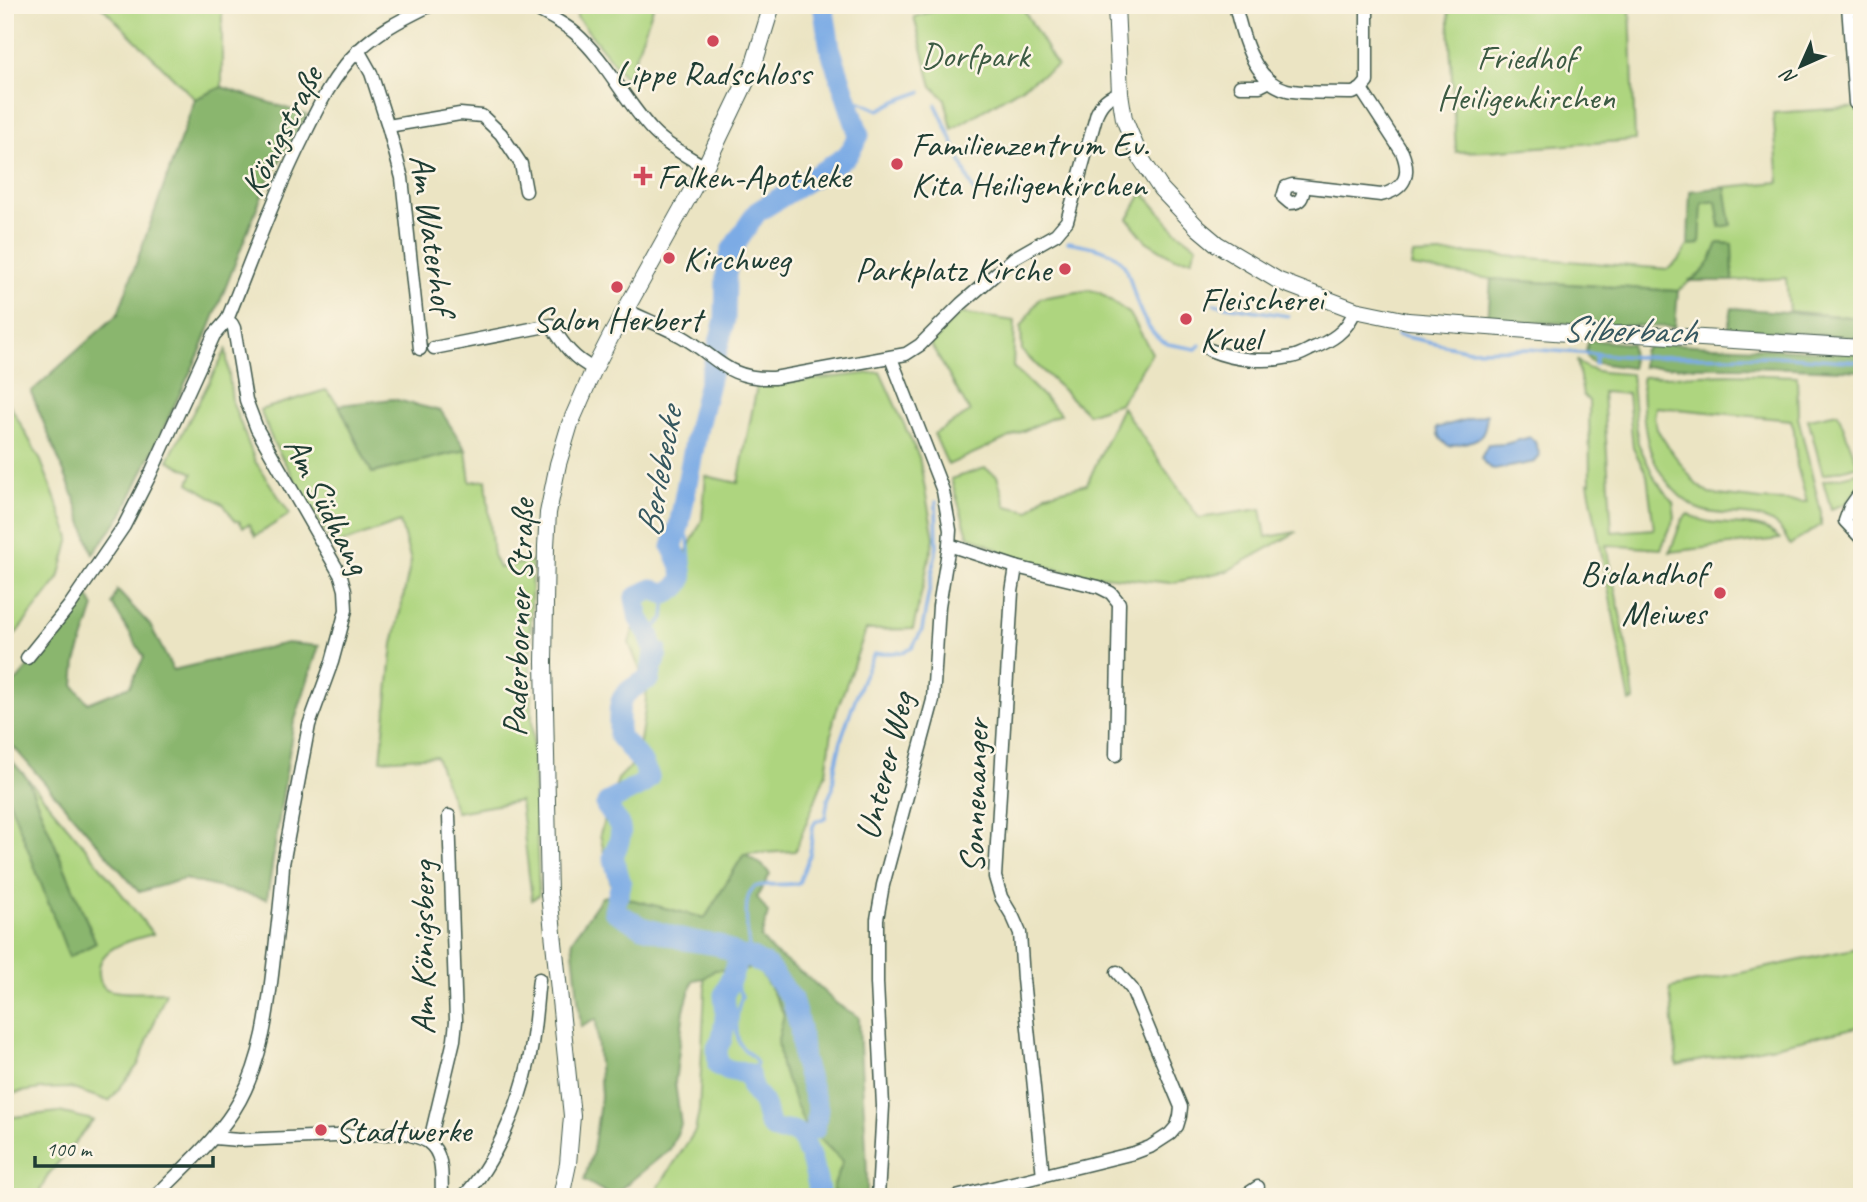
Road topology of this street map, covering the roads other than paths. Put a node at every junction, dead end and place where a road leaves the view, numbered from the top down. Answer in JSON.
{"nodes":[{"id":1,"x":431,"y":5,"type":"edge"},
{"id":2,"x":528,"y":5,"type":"edge"},
{"id":3,"x":772,"y":5,"type":"edge"},
{"id":4,"x":1116,"y":5,"type":"edge"},
{"id":5,"x":1236,"y":5,"type":"edge"},
{"id":6,"x":1367,"y":5,"type":"edge"},
{"id":7,"x":1848,"y":5,"type":"edge"},
{"id":8,"x":358,"y":50,"type":"junction"},
{"id":9,"x":1270,"y":81,"type":"junction"},
{"id":10,"x":1240,"y":86,"type":"dead end"},
{"id":11,"x":1361,"y":89,"type":"junction"},
{"id":12,"x":1120,"y":93,"type":"junction"},
{"id":13,"x":1855,"y":103,"type":"dead end"},
{"id":14,"x":388,"y":126,"type":"junction"},
{"id":15,"x":705,"y":167,"type":"junction"},
{"id":16,"x":1304,"y":187,"type":"dead end"},
{"id":17,"x":526,"y":191,"type":"dead end"},
{"id":18,"x":626,"y":310,"type":"junction"},
{"id":19,"x":1355,"y":310,"type":"junction"},
{"id":20,"x":227,"y":320,"type":"junction"},
{"id":21,"x":434,"y":348,"type":"dead end"},
{"id":22,"x":1862,"y":348,"type":"edge"},
{"id":23,"x":420,"y":349,"type":"dead end"},
{"id":24,"x":1210,"y":350,"type":"dead end"},
{"id":25,"x":891,"y":358,"type":"junction"},
{"id":26,"x":594,"y":369,"type":"junction"},
{"id":27,"x":1862,"y":491,"type":"edge"},
{"id":28,"x":1862,"y":539,"type":"edge"},
{"id":29,"x":949,"y":545,"type":"junction"},
{"id":30,"x":1016,"y":567,"type":"junction"},
{"id":31,"x":27,"y":658,"type":"dead end"},
{"id":32,"x":1116,"y":755,"type":"dead end"},
{"id":33,"x":449,"y":817,"type":"dead end"},
{"id":34,"x":1117,"y":971,"type":"dead end"},
{"id":35,"x":539,"y":979,"type":"dead end"},
{"id":36,"x":214,"y":1139,"type":"junction"},
{"id":37,"x":427,"y":1141,"type":"junction"},
{"id":38,"x":1043,"y":1176,"type":"junction"},
{"id":39,"x":1258,"y":1186,"type":"dead end"},
{"id":40,"x":155,"y":1197,"type":"edge"},
{"id":41,"x":442,"y":1197,"type":"edge"},
{"id":42,"x":463,"y":1197,"type":"edge"},
{"id":43,"x":561,"y":1197,"type":"edge"},
{"id":44,"x":878,"y":1197,"type":"edge"},
{"id":45,"x":956,"y":1197,"type":"edge"},
{"id":46,"x":1243,"y":1197,"type":"edge"}],
"edges":[{"from":1,"to":8,"type":"street","name":"Königstraße"},
{"from":2,"to":15,"type":"street"},
{"from":3,"to":15,"type":"main road","name":"Paderborner Straße"},
{"from":4,"to":12,"type":"main road"},
{"from":5,"to":9,"type":"street"},
{"from":6,"to":11,"type":"street"},
{"from":7,"to":13,"type":"street"},
{"from":8,"to":14,"type":"street","name":"Am Waterhof"},
{"from":8,"to":20,"type":"street","name":"Königstraße"},
{"from":9,"to":10,"type":"street"},
{"from":9,"to":11,"type":"street"},
{"from":11,"to":16,"type":"street"},
{"from":12,"to":19,"type":"main road"},
{"from":12,"to":25,"type":"street"},
{"from":14,"to":17,"type":"street","name":"Am Waterhof"},
{"from":14,"to":23,"type":"street","name":"Am Waterhof"},
{"from":15,"to":18,"type":"main road","name":"Paderborner Straße"},
{"from":18,"to":25,"type":"street"},
{"from":18,"to":26,"type":"main road","name":"Paderborner Straße"},
{"from":19,"to":22,"type":"main road"},
{"from":19,"to":24,"type":"street"},
{"from":20,"to":31,"type":"street"},
{"from":20,"to":36,"type":"street","name":"Am Südhang"},
{"from":21,"to":26,"type":"street"},
{"from":25,"to":29,"type":"street","name":"Unterer Weg"},
{"from":26,"to":43,"type":"main road","name":"Paderborner Straße"},
{"from":27,"to":28,"type":"street"},
{"from":29,"to":30,"type":"street"},
{"from":29,"to":44,"type":"street","name":"Unterer Weg"},
{"from":30,"to":32,"type":"street"},
{"from":30,"to":38,"type":"street","name":"Sonnenanger"},
{"from":33,"to":37,"type":"street","name":"Am Königsberg"},
{"from":34,"to":38,"type":"street"},
{"from":35,"to":42,"type":"street"},
{"from":36,"to":37,"type":"street"},
{"from":36,"to":40,"type":"street","name":"Am Südhang"},
{"from":37,"to":41,"type":"street"},
{"from":38,"to":45,"type":"street"},
{"from":39,"to":46,"type":"street"}]}
